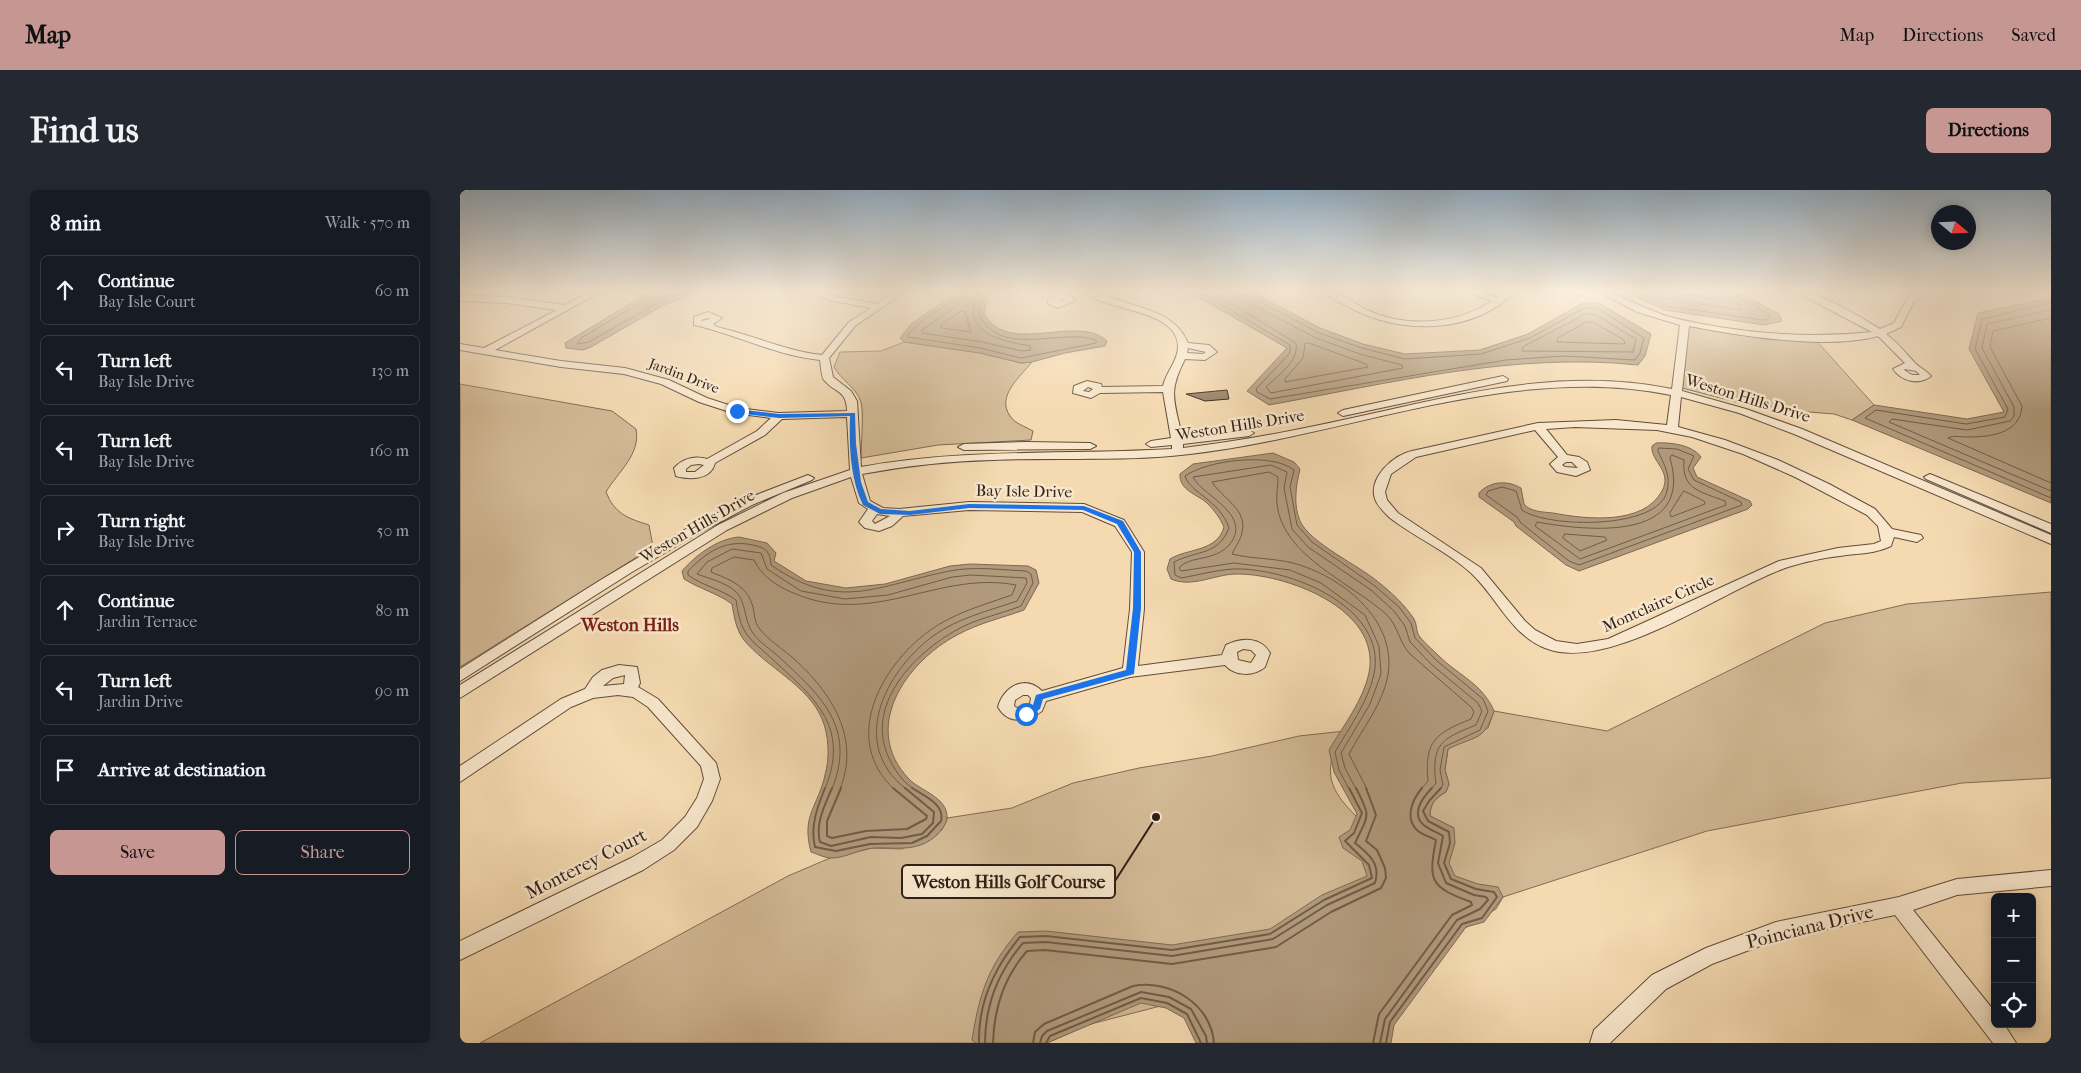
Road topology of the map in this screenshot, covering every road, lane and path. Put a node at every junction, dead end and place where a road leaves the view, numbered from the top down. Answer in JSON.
{"nodes":[{"id":1,"x":524,"y":331,"type":"edge"},
{"id":2,"x":722,"y":331,"type":"edge"},
{"id":3,"x":846,"y":331,"type":"edge"},
{"id":4,"x":1177,"y":331,"type":"edge"},
{"id":5,"x":1684,"y":331,"type":"edge"},
{"id":6,"x":1741,"y":331,"type":"edge"},
{"id":7,"x":1875,"y":331,"type":"edge"},
{"id":8,"x":1884,"y":331,"type":"edge"},
{"id":9,"x":1879,"y":333,"type":"junction"},
{"id":10,"x":1184,"y":345,"type":"junction"},
{"id":11,"x":460,"y":347,"type":"edge"},
{"id":12,"x":486,"y":351,"type":"junction"},
{"id":13,"x":1181,"y":356,"type":"junction"},
{"id":14,"x":824,"y":358,"type":"junction"},
{"id":15,"x":1914,"y":368,"type":"dead end"},
{"id":16,"x":1168,"y":389,"type":"junction"},
{"id":17,"x":1098,"y":390,"type":"dead end"},
{"id":18,"x":1677,"y":390,"type":"junction"},
{"id":19,"x":853,"y":414,"type":"junction"},
{"id":20,"x":779,"y":416,"type":"junction"},
{"id":21,"x":1538,"y":426,"type":"junction"},
{"id":22,"x":1672,"y":430,"type":"junction"},
{"id":23,"x":1178,"y":447,"type":"junction"},
{"id":24,"x":1564,"y":458,"type":"dead end"},
{"id":25,"x":709,"y":462,"type":"dead end"},
{"id":26,"x":855,"y":469,"type":"junction"},
{"id":27,"x":2051,"y":529,"type":"edge"},
{"id":28,"x":1888,"y":532,"type":"junction"},
{"id":29,"x":1917,"y":538,"type":"dead end"},
{"id":30,"x":2051,"y":540,"type":"edge"},
{"id":31,"x":1228,"y":659,"type":"dead end"},
{"id":32,"x":1130,"y":672,"type":"junction"},
{"id":33,"x":460,"y":676,"type":"edge"},
{"id":34,"x":460,"y":692,"type":"edge"},
{"id":35,"x":1039,"y":697,"type":"dead end"},
{"id":36,"x":460,"y":775,"type":"edge"},
{"id":37,"x":2051,"y":878,"type":"edge"},
{"id":38,"x":1899,"y":906,"type":"junction"},
{"id":39,"x":460,"y":951,"type":"edge"},
{"id":40,"x":1600,"y":1043,"type":"edge"},
{"id":41,"x":2006,"y":1043,"type":"edge"}],
"edges":[{"from":1,"to":12,"type":"street"},
{"from":2,"to":14,"type":"street"},
{"from":3,"to":14,"type":"street"},
{"from":4,"to":10,"type":"street"},
{"from":5,"to":18,"type":"street"},
{"from":6,"to":9,"type":"street"},
{"from":7,"to":9,"type":"street"},
{"from":8,"to":9,"type":"street"},
{"from":9,"to":15,"type":"street"},
{"from":10,"to":13,"type":"street"},
{"from":10,"to":13,"type":"street"},
{"from":11,"to":12,"type":"street","name":"Jardin Drive"},
{"from":12,"to":20,"type":"street","name":"Jardin Drive"},
{"from":13,"to":16,"type":"street"},
{"from":14,"to":19,"type":"street","name":"Bay Isle Drive"},
{"from":16,"to":17,"type":"street"},
{"from":16,"to":23,"type":"street"},
{"from":18,"to":22,"type":"street"},
{"from":18,"to":23,"type":"street","name":"Weston Hills Drive"},
{"from":18,"to":27,"type":"street","name":"Weston Hills Drive"},
{"from":18,"to":30,"type":"street","name":"Weston Hills Drive"},
{"from":19,"to":20,"type":"street","name":"Jardin Drive"},
{"from":19,"to":26,"type":"street","name":"Bay Isle Drive"},
{"from":20,"to":25,"type":"street"},
{"from":21,"to":22,"type":"street","name":"Montclaire Circle"},
{"from":21,"to":24,"type":"street"},
{"from":21,"to":28,"type":"street","name":"Montclaire Circle"},
{"from":22,"to":28,"type":"street","name":"Montclaire Circle"},
{"from":23,"to":26,"type":"street","name":"Weston Hills Drive"},
{"from":26,"to":32,"type":"street","name":"Bay Isle Drive"},
{"from":26,"to":33,"type":"street","name":"Weston Hills Drive"},
{"from":26,"to":34,"type":"street","name":"Weston Hills Drive"},
{"from":28,"to":29,"type":"street"},
{"from":31,"to":32,"type":"street"},
{"from":32,"to":35,"type":"street"},
{"from":36,"to":39,"type":"street","name":"Monterey Court"},
{"from":37,"to":38,"type":"street","name":"Poinciana Drive"},
{"from":38,"to":40,"type":"street","name":"Poinciana Drive"},
{"from":38,"to":41,"type":"street"}]}
